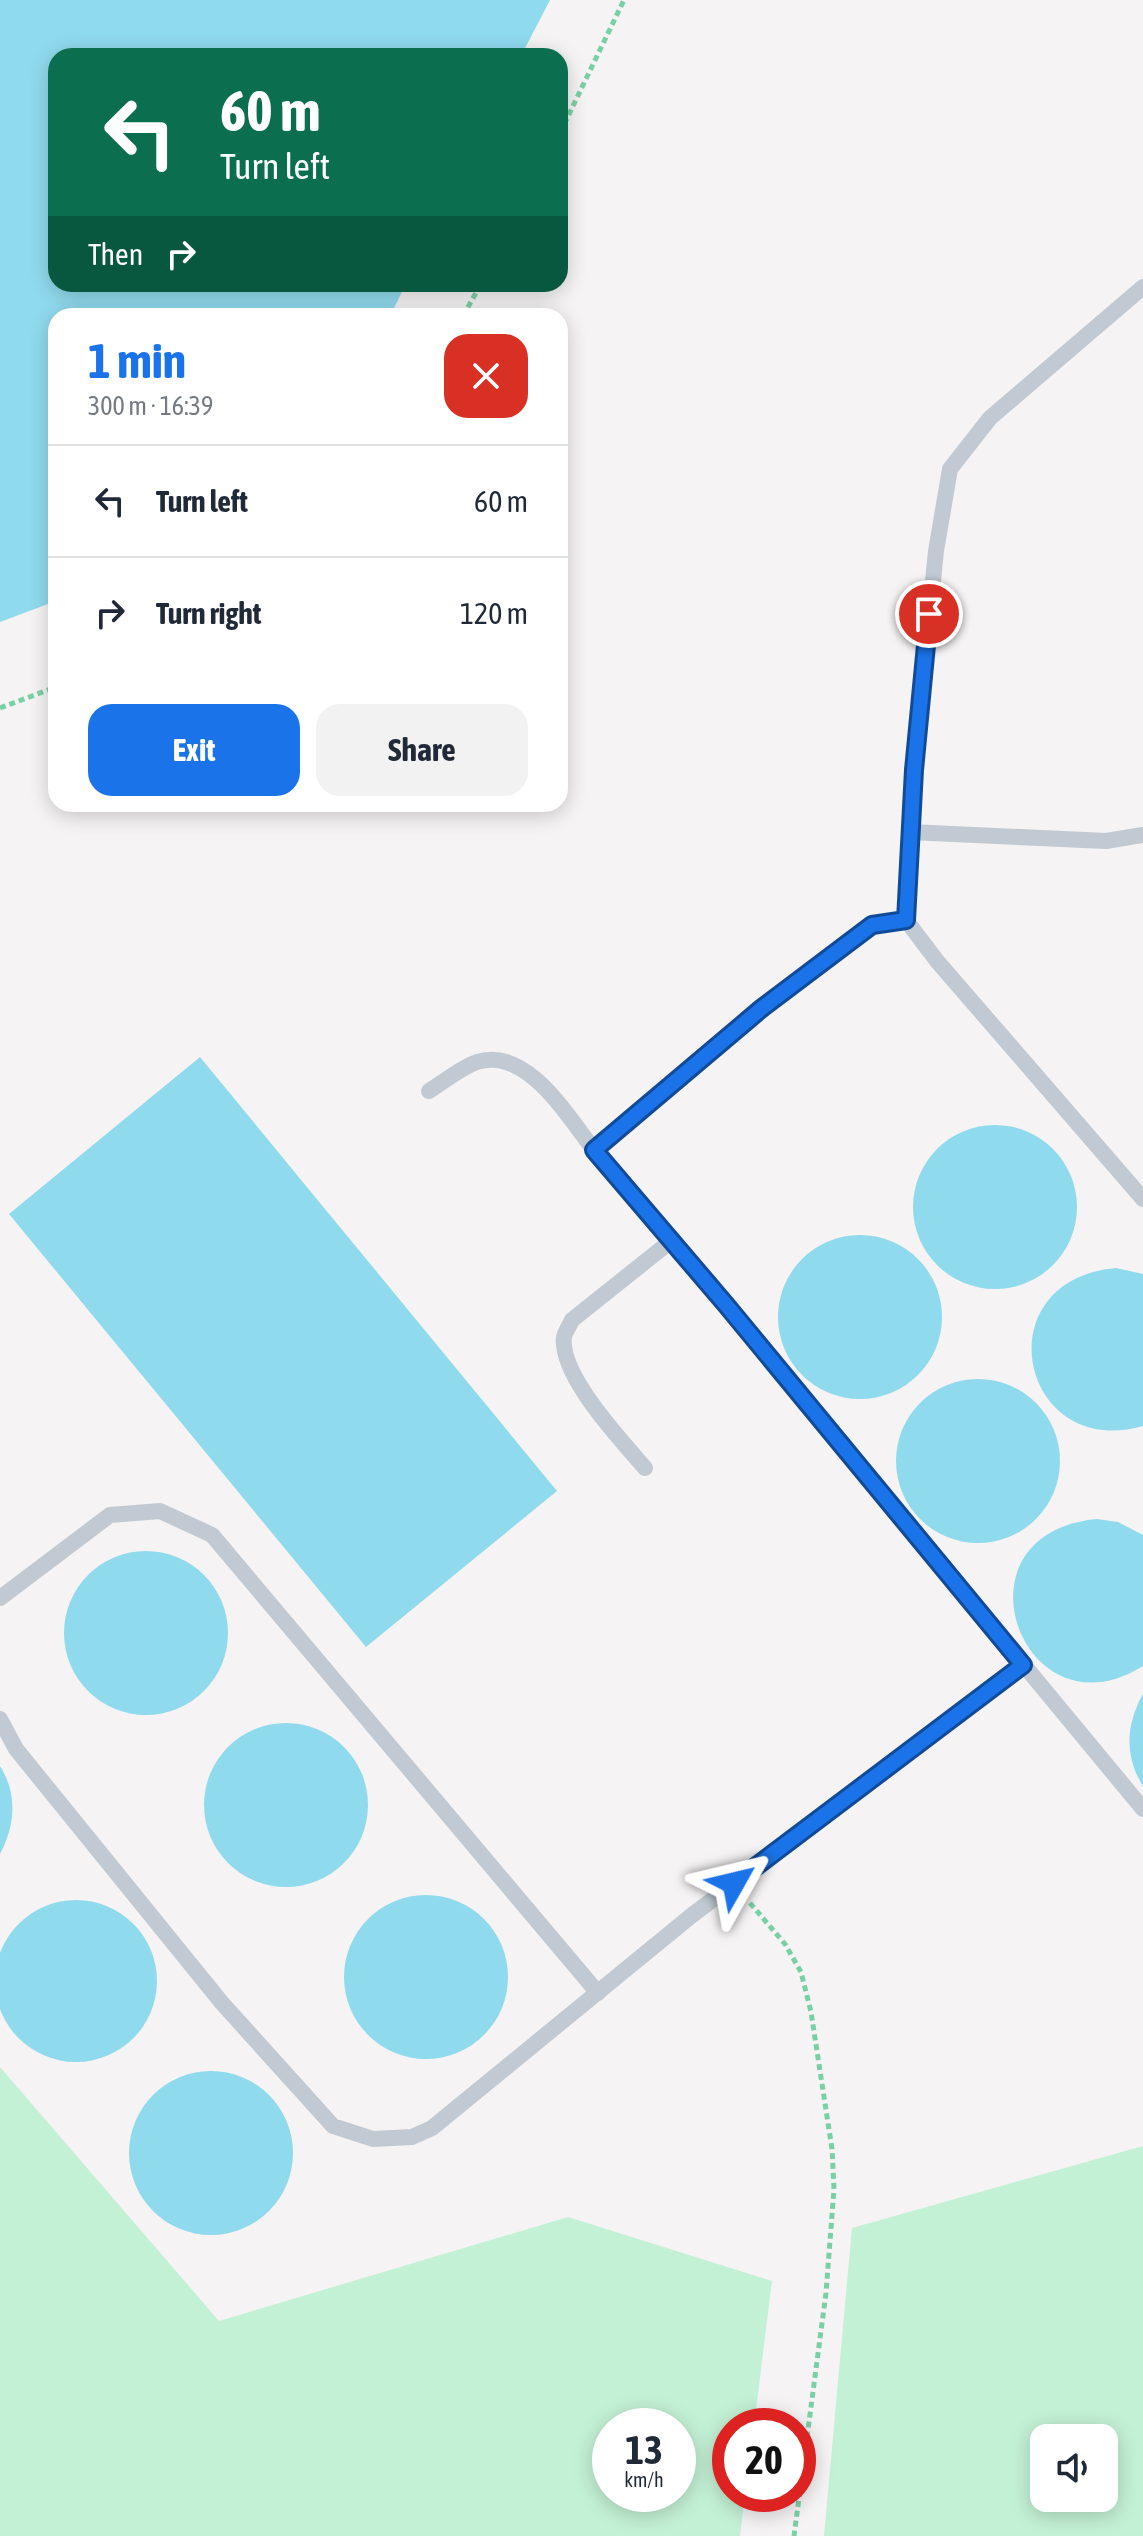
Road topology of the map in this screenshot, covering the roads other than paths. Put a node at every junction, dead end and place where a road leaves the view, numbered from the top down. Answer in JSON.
{"nodes":[{"id":1,"x":1143,"y":287,"type":"edge"},
{"id":2,"x":910,"y":832,"type":"junction"},
{"id":3,"x":1143,"y":835,"type":"edge"},
{"id":4,"x":906,"y":920,"type":"junction"},
{"id":5,"x":429,"y":1091,"type":"dead end"},
{"id":6,"x":594,"y":1150,"type":"junction"},
{"id":7,"x":1143,"y":1199,"type":"edge"},
{"id":8,"x":671,"y":1241,"type":"junction"},
{"id":9,"x":645,"y":1468,"type":"dead end"},
{"id":10,"x":0,"y":1598,"type":"edge"},
{"id":11,"x":1023,"y":1665,"type":"junction"},
{"id":12,"x":0,"y":1719,"type":"edge"},
{"id":13,"x":1143,"y":1809,"type":"edge"},
{"id":14,"x":598,"y":1993,"type":"junction"}],
"edges":[{"from":1,"to":2,"type":"lane"},
{"from":2,"to":3,"type":"lane"},
{"from":2,"to":4,"type":"lane"},
{"from":4,"to":6,"type":"lane"},
{"from":4,"to":7,"type":"lane"},
{"from":5,"to":6,"type":"lane"},
{"from":6,"to":8,"type":"lane"},
{"from":8,"to":9,"type":"lane"},
{"from":8,"to":11,"type":"lane"},
{"from":10,"to":14,"type":"lane"},
{"from":11,"to":13,"type":"lane"},
{"from":11,"to":14,"type":"lane"},
{"from":12,"to":14,"type":"lane"}]}
